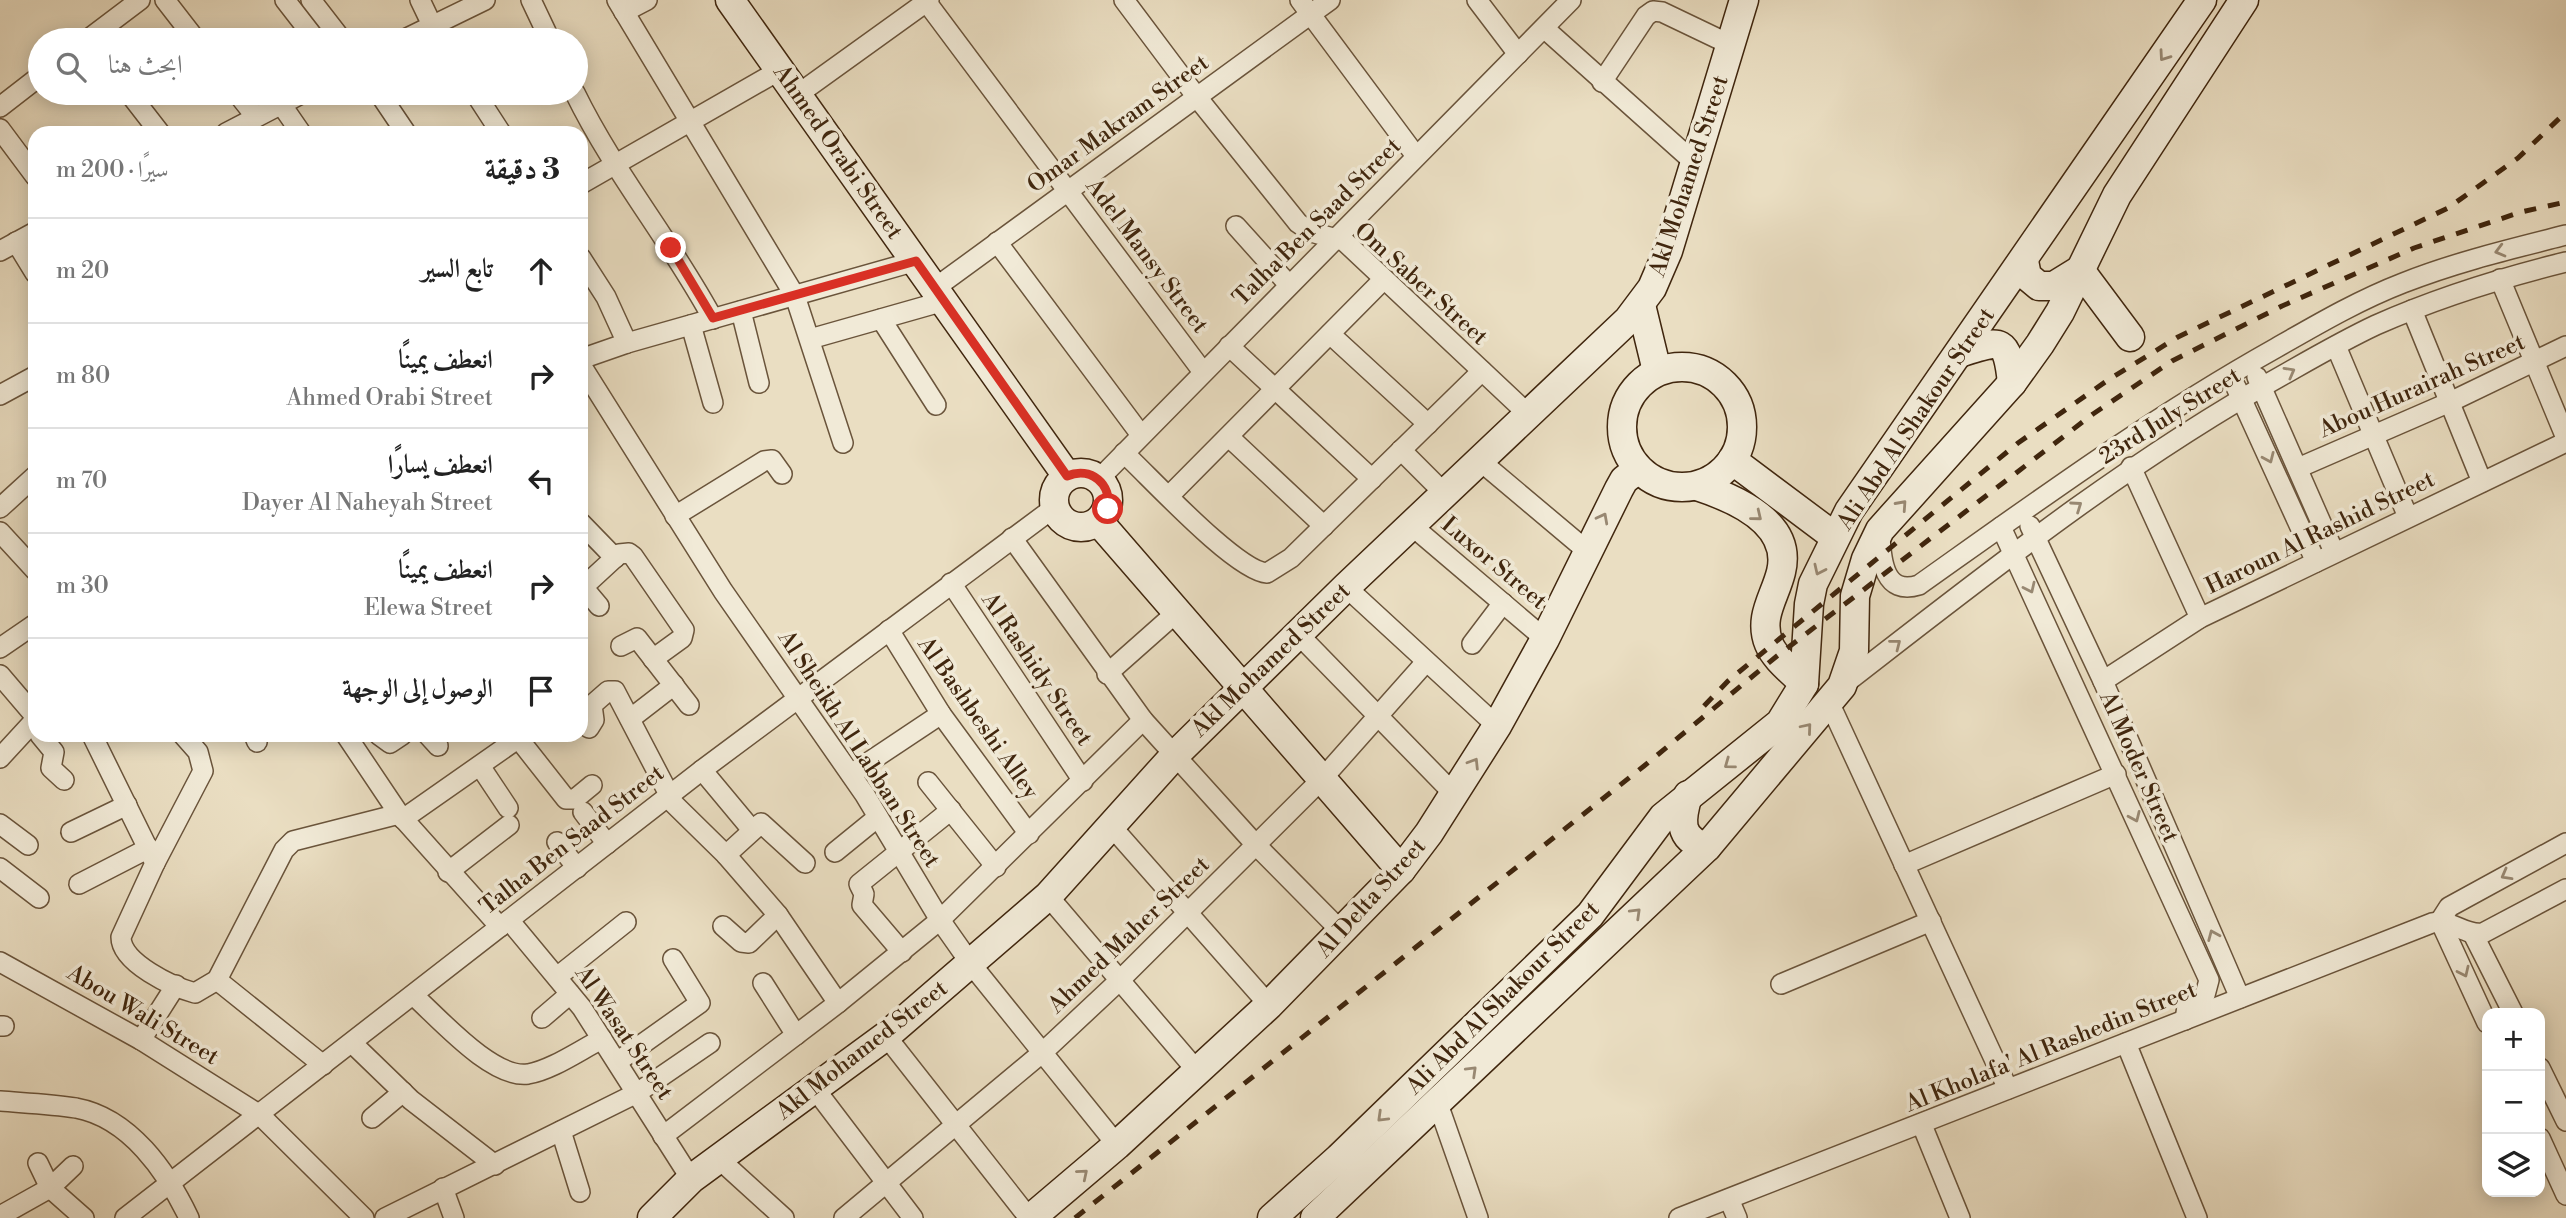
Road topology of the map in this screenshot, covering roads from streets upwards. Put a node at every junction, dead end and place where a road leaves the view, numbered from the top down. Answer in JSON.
{"nodes":[{"id":1,"x":139,"y":0,"type":"edge"},
{"id":2,"x":165,"y":0,"type":"edge"},
{"id":3,"x":285,"y":0,"type":"edge"},
{"id":4,"x":311,"y":0,"type":"edge"},
{"id":5,"x":420,"y":0,"type":"edge"},
{"id":6,"x":485,"y":0,"type":"edge"},
{"id":7,"x":531,"y":0,"type":"edge"},
{"id":8,"x":646,"y":0,"type":"edge"},
{"id":9,"x":730,"y":0,"type":"edge"},
{"id":10,"x":1124,"y":0,"type":"edge"},
{"id":11,"x":1330,"y":0,"type":"edge"},
{"id":12,"x":1477,"y":0,"type":"edge"},
{"id":13,"x":1571,"y":0,"type":"edge"},
{"id":14,"x":1744,"y":0,"type":"edge"},
{"id":15,"x":2202,"y":0,"type":"edge"},
{"id":16,"x":2244,"y":0,"type":"edge"},
{"id":17,"x":927,"y":1,"type":"edge"},
{"id":18,"x":620,"y":6,"type":"edge"},
{"id":19,"x":1305,"y":7,"type":"edge"},
{"id":20,"x":103,"y":28,"type":"edge"},
{"id":21,"x":187,"y":28,"type":"edge"},
{"id":22,"x":307,"y":28,"type":"edge"},
{"id":23,"x":333,"y":28,"type":"edge"},
{"id":24,"x":436,"y":28,"type":"edge"},
{"id":25,"x":440,"y":28,"type":"edge"},
{"id":26,"x":544,"y":28,"type":"edge"},
{"id":27,"x":1544,"y":28,"type":"junction"},
{"id":28,"x":1731,"y":45,"type":"junction"},
{"id":29,"x":1518,"y":54,"type":"junction"},
{"id":30,"x":780,"y":70,"type":"junction"},
{"id":31,"x":1602,"y":82,"type":"junction"},
{"id":32,"x":28,"y":85,"type":"edge"},
{"id":33,"x":797,"y":94,"type":"junction"},
{"id":34,"x":1196,"y":96,"type":"junction"},
{"id":35,"x":138,"y":105,"type":"edge"},
{"id":36,"x":246,"y":105,"type":"edge"},
{"id":37,"x":279,"y":105,"type":"edge"},
{"id":38,"x":282,"y":105,"type":"edge"},
{"id":39,"x":387,"y":105,"type":"edge"},
{"id":40,"x":483,"y":105,"type":"edge"},
{"id":41,"x":582,"y":105,"type":"edge"},
{"id":42,"x":0,"y":107,"type":"edge"},
{"id":43,"x":256,"y":117,"type":"junction"},
{"id":44,"x":690,"y":121,"type":"junction"},
{"id":45,"x":155,"y":126,"type":"edge"},
{"id":46,"x":239,"y":126,"type":"edge"},
{"id":47,"x":296,"y":126,"type":"edge"},
{"id":48,"x":401,"y":126,"type":"edge"},
{"id":49,"x":496,"y":126,"type":"edge"},
{"id":50,"x":0,"y":129,"type":"edge"},
{"id":51,"x":1416,"y":156,"type":"junction"},
{"id":52,"x":1695,"y":163,"type":"junction"},
{"id":53,"x":615,"y":165,"type":"junction"},
{"id":54,"x":28,"y":167,"type":"edge"},
{"id":55,"x":588,"y":180,"type":"edge"},
{"id":56,"x":1067,"y":190,"type":"junction"},
{"id":57,"x":1236,"y":226,"type":"dead end"},
{"id":58,"x":2566,"y":234,"type":"edge"},
{"id":59,"x":28,"y":236,"type":"edge"},
{"id":60,"x":1335,"y":239,"type":"junction"},
{"id":61,"x":997,"y":242,"type":"junction"},
{"id":62,"x":8,"y":247,"type":"edge"},
{"id":63,"x":916,"y":261,"type":"junction"},
{"id":64,"x":2024,"y":261,"type":"junction"},
{"id":65,"x":2566,"y":262,"type":"edge"},
{"id":66,"x":28,"y":266,"type":"edge"},
{"id":67,"x":588,"y":268,"type":"edge"},
{"id":68,"x":2080,"y":270,"type":"junction"},
{"id":69,"x":1384,"y":279,"type":"junction"},
{"id":70,"x":2500,"y":279,"type":"junction"},
{"id":71,"x":1289,"y":285,"type":"junction"},
{"id":72,"x":940,"y":295,"type":"junction"},
{"id":73,"x":795,"y":296,"type":"junction"},
{"id":74,"x":1641,"y":305,"type":"junction"},
{"id":75,"x":2412,"y":310,"type":"junction"},
{"id":76,"x":741,"y":311,"type":"junction"},
{"id":77,"x":713,"y":318,"type":"junction"},
{"id":78,"x":881,"y":319,"type":"junction"},
{"id":79,"x":691,"y":325,"type":"junction"},
{"id":80,"x":1330,"y":334,"type":"junction"},
{"id":81,"x":2130,"y":337,"type":"dead end"},
{"id":82,"x":810,"y":339,"type":"junction"},
{"id":83,"x":627,"y":343,"type":"junction"},
{"id":84,"x":1229,"y":346,"type":"junction"},
{"id":85,"x":2336,"y":346,"type":"junction"},
{"id":86,"x":2566,"y":346,"type":"edge"},
{"id":87,"x":1959,"y":353,"type":"junction"},
{"id":88,"x":588,"y":357,"type":"edge"},
{"id":89,"x":2250,"y":362,"type":"junction"},
{"id":90,"x":2535,"y":363,"type":"junction"},
{"id":91,"x":1482,"y":371,"type":"junction"},
{"id":92,"x":1203,"y":372,"type":"junction"},
{"id":93,"x":1657,"y":372,"type":"junction"},
{"id":94,"x":2230,"y":374,"type":"junction"},
{"id":95,"x":588,"y":376,"type":"edge"},
{"id":96,"x":28,"y":380,"type":"edge"},
{"id":97,"x":760,"y":383,"type":"dead end"},
{"id":98,"x":2012,"y":383,"type":"junction"},
{"id":99,"x":2262,"y":387,"type":"junction"},
{"id":100,"x":1275,"y":389,"type":"junction"},
{"id":101,"x":0,"y":394,"type":"edge"},
{"id":102,"x":2242,"y":398,"type":"junction"},
{"id":103,"x":2450,"y":402,"type":"junction"},
{"id":104,"x":713,"y":403,"type":"dead end"},
{"id":105,"x":936,"y":405,"type":"dead end"},
{"id":106,"x":1528,"y":414,"type":"junction"},
{"id":107,"x":1428,"y":424,"type":"junction"},
{"id":108,"x":1141,"y":435,"type":"junction"},
{"id":109,"x":2374,"y":435,"type":"junction"},
{"id":110,"x":1229,"y":436,"type":"junction"},
{"id":111,"x":2566,"y":440,"type":"edge"},
{"id":112,"x":843,"y":443,"type":"dead end"},
{"id":113,"x":1401,"y":450,"type":"junction"},
{"id":114,"x":1124,"y":453,"type":"junction"},
{"id":115,"x":1479,"y":460,"type":"junction"},
{"id":116,"x":1732,"y":460,"type":"junction"},
{"id":117,"x":2131,"y":467,"type":"junction"},
{"id":118,"x":2298,"y":468,"type":"junction"},
{"id":119,"x":1638,"y":469,"type":"junction"},
{"id":120,"x":782,"y":474,"type":"dead end"},
{"id":121,"x":1067,"y":476,"type":"junction"},
{"id":122,"x":1372,"y":479,"type":"junction"},
{"id":123,"x":1099,"y":480,"type":"junction"},
{"id":124,"x":28,"y":482,"type":"edge"},
{"id":125,"x":2482,"y":482,"type":"junction"},
{"id":126,"x":1697,"y":486,"type":"junction"},
{"id":127,"x":1445,"y":494,"type":"junction"},
{"id":128,"x":1169,"y":496,"type":"junction"},
{"id":129,"x":0,"y":508,"type":"edge"},
{"id":130,"x":1055,"y":508,"type":"junction"},
{"id":131,"x":2024,"y":511,"type":"junction"},
{"id":132,"x":675,"y":516,"type":"junction"},
{"id":133,"x":2409,"y":517,"type":"junction"},
{"id":134,"x":1098,"y":522,"type":"junction"},
{"id":135,"x":1411,"y":525,"type":"junction"},
{"id":136,"x":1324,"y":526,"type":"junction"},
{"id":137,"x":2001,"y":527,"type":"junction"},
{"id":138,"x":588,"y":530,"type":"edge"},
{"id":139,"x":1880,"y":530,"type":"junction"},
{"id":140,"x":0,"y":532,"type":"edge"},
{"id":141,"x":2035,"y":536,"type":"junction"},
{"id":142,"x":1835,"y":537,"type":"junction"},
{"id":143,"x":1012,"y":538,"type":"junction"},
{"id":144,"x":1586,"y":550,"type":"junction"},
{"id":145,"x":2014,"y":552,"type":"junction"},
{"id":146,"x":2334,"y":552,"type":"junction"},
{"id":147,"x":615,"y":558,"type":"junction"},
{"id":148,"x":28,"y":562,"type":"edge"},
{"id":149,"x":2316,"y":562,"type":"junction"},
{"id":150,"x":588,"y":583,"type":"edge"},
{"id":151,"x":951,"y":583,"type":"junction"},
{"id":152,"x":1346,"y":587,"type":"junction"},
{"id":153,"x":588,"y":595,"type":"edge"},
{"id":154,"x":1503,"y":603,"type":"junction"},
{"id":155,"x":599,"y":607,"type":"dead end"},
{"id":156,"x":1177,"y":612,"type":"junction"},
{"id":157,"x":2200,"y":618,"type":"junction"},
{"id":158,"x":28,"y":629,"type":"edge"},
{"id":159,"x":889,"y":630,"type":"junction"},
{"id":160,"x":1298,"y":634,"type":"junction"},
{"id":161,"x":1545,"y":639,"type":"junction"},
{"id":162,"x":1472,"y":644,"type":"dead end"},
{"id":163,"x":621,"y":646,"type":"dead end"},
{"id":164,"x":0,"y":648,"type":"edge"},
{"id":165,"x":653,"y":659,"type":"junction"},
{"id":166,"x":1425,"y":663,"type":"junction"},
{"id":167,"x":1107,"y":674,"type":"junction"},
{"id":168,"x":0,"y":676,"type":"edge"},
{"id":169,"x":2103,"y":681,"type":"junction"},
{"id":170,"x":1804,"y":684,"type":"junction"},
{"id":171,"x":674,"y":685,"type":"junction"},
{"id":172,"x":1243,"y":688,"type":"junction"},
{"id":173,"x":1836,"y":694,"type":"junction"},
{"id":174,"x":799,"y":696,"type":"junction"},
{"id":175,"x":689,"y":705,"type":"dead end"},
{"id":176,"x":941,"y":714,"type":"junction"},
{"id":177,"x":28,"y":715,"type":"edge"},
{"id":178,"x":1377,"y":715,"type":"junction"},
{"id":179,"x":630,"y":719,"type":"junction"},
{"id":180,"x":1143,"y":720,"type":"junction"},
{"id":181,"x":1497,"y":726,"type":"junction"},
{"id":182,"x":589,"y":728,"type":"dead end"},
{"id":183,"x":28,"y":732,"type":"edge"},
{"id":184,"x":47,"y":742,"type":"edge"},
{"id":185,"x":96,"y":742,"type":"edge"},
{"id":186,"x":189,"y":742,"type":"edge"},
{"id":187,"x":353,"y":742,"type":"edge"},
{"id":188,"x":513,"y":742,"type":"edge"},
{"id":189,"x":524,"y":742,"type":"edge"},
{"id":190,"x":1174,"y":756,"type":"junction"},
{"id":191,"x":0,"y":758,"type":"edge"},
{"id":192,"x":480,"y":766,"type":"junction"},
{"id":193,"x":702,"y":770,"type":"junction"},
{"id":194,"x":851,"y":774,"type":"junction"},
{"id":195,"x":2116,"y":774,"type":"junction"},
{"id":196,"x":1322,"y":779,"type":"junction"},
{"id":197,"x":64,"y":780,"type":"dead end"},
{"id":198,"x":1083,"y":781,"type":"junction"},
{"id":199,"x":928,"y":782,"type":"dead end"},
{"id":200,"x":592,"y":785,"type":"dead end"},
{"id":201,"x":1454,"y":794,"type":"junction"},
{"id":202,"x":1688,"y":795,"type":"junction"},
{"id":203,"x":669,"y":796,"type":"junction"},
{"id":204,"x":127,"y":805,"type":"junction"},
{"id":205,"x":951,"y":810,"type":"junction"},
{"id":206,"x":583,"y":812,"type":"dead end"},
{"id":207,"x":401,"y":817,"type":"junction"},
{"id":208,"x":878,"y":817,"type":"junction"},
{"id":209,"x":0,"y":824,"type":"edge"},
{"id":210,"x":1112,"y":827,"type":"junction"},
{"id":211,"x":752,"y":830,"type":"junction"},
{"id":212,"x":71,"y":832,"type":"dead end"},
{"id":213,"x":1029,"y":834,"type":"junction"},
{"id":214,"x":556,"y":842,"type":"dead end"},
{"id":215,"x":2566,"y":842,"type":"edge"},
{"id":216,"x":607,"y":844,"type":"junction"},
{"id":217,"x":28,"y":845,"type":"dead end"},
{"id":218,"x":1256,"y":845,"type":"junction"},
{"id":219,"x":1707,"y":847,"type":"junction"},
{"id":220,"x":898,"y":849,"type":"junction"},
{"id":221,"x":835,"y":852,"type":"dead end"},
{"id":222,"x":152,"y":855,"type":"junction"},
{"id":223,"x":726,"y":855,"type":"junction"},
{"id":224,"x":805,"y":863,"type":"dead end"},
{"id":225,"x":1904,"y":864,"type":"junction"},
{"id":226,"x":996,"y":866,"type":"junction"},
{"id":227,"x":0,"y":868,"type":"edge"},
{"id":228,"x":577,"y":868,"type":"junction"},
{"id":229,"x":1401,"y":870,"type":"junction"},
{"id":230,"x":448,"y":872,"type":"junction"},
{"id":231,"x":1617,"y":878,"type":"junction"},
{"id":232,"x":79,"y":884,"type":"dead end"},
{"id":233,"x":1666,"y":885,"type":"junction"},
{"id":234,"x":2566,"y":889,"type":"edge"},
{"id":235,"x":1048,"y":896,"type":"junction"},
{"id":236,"x":39,"y":898,"type":"dead end"},
{"id":237,"x":1188,"y":914,"type":"junction"},
{"id":238,"x":778,"y":915,"type":"junction"},
{"id":239,"x":940,"y":920,"type":"junction"},
{"id":240,"x":1931,"y":921,"type":"junction"},
{"id":241,"x":2440,"y":921,"type":"junction"},
{"id":242,"x":626,"y":922,"type":"dead end"},
{"id":243,"x":505,"y":923,"type":"junction"},
{"id":244,"x":723,"y":926,"type":"dead end"},
{"id":245,"x":1343,"y":933,"type":"junction"},
{"id":246,"x":2473,"y":934,"type":"junction"},
{"id":247,"x":902,"y":952,"type":"junction"},
{"id":248,"x":673,"y":960,"type":"dead end"},
{"id":249,"x":0,"y":962,"type":"edge"},
{"id":250,"x":971,"y":964,"type":"junction"},
{"id":251,"x":557,"y":976,"type":"junction"},
{"id":252,"x":217,"y":980,"type":"junction"},
{"id":253,"x":1120,"y":980,"type":"junction"},
{"id":254,"x":763,"y":983,"type":"dead end"},
{"id":255,"x":1781,"y":984,"type":"dead end"},
{"id":256,"x":176,"y":985,"type":"junction"},
{"id":257,"x":570,"y":994,"type":"junction"},
{"id":258,"x":414,"y":995,"type":"junction"},
{"id":259,"x":2240,"y":998,"type":"junction"},
{"id":260,"x":838,"y":1003,"type":"junction"},
{"id":261,"x":1269,"y":1005,"type":"junction"},
{"id":262,"x":2510,"y":1008,"type":"edge"},
{"id":263,"x":2482,"y":1012,"type":"edge"},
{"id":264,"x":542,"y":1018,"type":"dead end"},
{"id":265,"x":2185,"y":1020,"type":"junction"},
{"id":266,"x":796,"y":1035,"type":"junction"},
{"id":267,"x":886,"y":1036,"type":"junction"},
{"id":268,"x":602,"y":1039,"type":"junction"},
{"id":269,"x":141,"y":1040,"type":"junction"},
{"id":270,"x":352,"y":1043,"type":"junction"},
{"id":271,"x":710,"y":1043,"type":"dead end"},
{"id":272,"x":2126,"y":1043,"type":"junction"},
{"id":273,"x":1043,"y":1052,"type":"junction"},
{"id":274,"x":617,"y":1062,"type":"junction"},
{"id":275,"x":323,"y":1065,"type":"junction"},
{"id":276,"x":2541,"y":1071,"type":"edge"},
{"id":277,"x":1198,"y":1072,"type":"junction"},
{"id":278,"x":815,"y":1089,"type":"junction"},
{"id":279,"x":2008,"y":1089,"type":"junction"},
{"id":280,"x":637,"y":1093,"type":"junction"},
{"id":281,"x":415,"y":1097,"type":"junction"},
{"id":282,"x":0,"y":1101,"type":"edge"},
{"id":283,"x":1438,"y":1104,"type":"junction"},
{"id":284,"x":260,"y":1115,"type":"junction"},
{"id":285,"x":372,"y":1118,"type":"dead end"},
{"id":286,"x":2566,"y":1121,"type":"edge"},
{"id":287,"x":955,"y":1124,"type":"junction"},
{"id":288,"x":1922,"y":1125,"type":"junction"},
{"id":289,"x":561,"y":1131,"type":"junction"},
{"id":290,"x":663,"y":1136,"type":"junction"},
{"id":291,"x":1117,"y":1145,"type":"junction"},
{"id":292,"x":2545,"y":1149,"type":"edge"},
{"id":293,"x":719,"y":1159,"type":"junction"},
{"id":294,"x":38,"y":1163,"type":"dead end"},
{"id":295,"x":495,"y":1165,"type":"junction"},
{"id":296,"x":73,"y":1166,"type":"dead end"},
{"id":297,"x":691,"y":1179,"type":"junction"},
{"id":298,"x":886,"y":1182,"type":"junction"},
{"id":299,"x":170,"y":1185,"type":"junction"},
{"id":300,"x":50,"y":1188,"type":"junction"},
{"id":301,"x":443,"y":1188,"type":"junction"},
{"id":302,"x":580,"y":1192,"type":"dead end"},
{"id":303,"x":2566,"y":1195,"type":"edge"},
{"id":304,"x":1729,"y":1199,"type":"junction"},
{"id":305,"x":0,"y":1216,"type":"edge"},
{"id":306,"x":84,"y":1218,"type":"edge"},
{"id":307,"x":125,"y":1218,"type":"edge"},
{"id":308,"x":189,"y":1218,"type":"edge"},
{"id":309,"x":364,"y":1218,"type":"edge"},
{"id":310,"x":385,"y":1218,"type":"edge"},
{"id":311,"x":454,"y":1218,"type":"edge"},
{"id":312,"x":652,"y":1218,"type":"edge"},
{"id":313,"x":784,"y":1218,"type":"edge"},
{"id":314,"x":844,"y":1218,"type":"edge"},
{"id":315,"x":913,"y":1218,"type":"edge"},
{"id":316,"x":1030,"y":1218,"type":"edge"},
{"id":317,"x":1272,"y":1218,"type":"edge"},
{"id":318,"x":1315,"y":1218,"type":"edge"},
{"id":319,"x":1478,"y":1218,"type":"edge"},
{"id":320,"x":1679,"y":1218,"type":"edge"},
{"id":321,"x":1737,"y":1218,"type":"edge"},
{"id":322,"x":1960,"y":1218,"type":"edge"},
{"id":323,"x":2197,"y":1218,"type":"edge"}],
"edges":[{"from":1,"to":20,"type":"street"},
{"from":2,"to":21,"type":"street"},
{"from":3,"to":22,"type":"street"},
{"from":4,"to":23,"type":"street"},
{"from":5,"to":24,"type":"street"},
{"from":6,"to":25,"type":"street"},
{"from":7,"to":26,"type":"street"},
{"from":8,"to":18,"type":"street"},
{"from":9,"to":30,"type":"street","name":"Ahmed Orabi Street"},
{"from":10,"to":34,"type":"street","name":"Om Saber Street"},
{"from":11,"to":19,"type":"street","name":"Omar Makram Street"},
{"from":12,"to":29,"type":"street"},
{"from":13,"to":27,"type":"street","name":"Talha Ben Saad Street"},
{"from":14,"to":28,"type":"street","name":"Akl Mohamed Street"},
{"from":15,"to":64,"type":"street","name":"Ali Abd Al Shakour Street","one_way":true},
{"from":16,"to":68,"type":"street","name":"Ali Abd Al Shakour Street"},
{"from":17,"to":33,"type":"street"},
{"from":17,"to":56,"type":"street","name":"Adel Mansy Street"},
{"from":18,"to":44,"type":"street"},
{"from":19,"to":34,"type":"street","name":"Omar Makram Street"},
{"from":19,"to":51,"type":"street"},
{"from":27,"to":29,"type":"street","name":"Talha Ben Saad Street"},
{"from":27,"to":31,"type":"street"},
{"from":28,"to":31,"type":"street"},
{"from":28,"to":52,"type":"street","name":"Akl Mohamed Street"},
{"from":29,"to":51,"type":"street","name":"Talha Ben Saad Street"},
{"from":30,"to":33,"type":"street","name":"Ahmed Orabi Street"},
{"from":30,"to":44,"type":"street"},
{"from":31,"to":52,"type":"street"},
{"from":32,"to":42,"type":"street"},
{"from":33,"to":63,"type":"street","name":"Ahmed Orabi Street"},
{"from":34,"to":56,"type":"street","name":"Omar Makram Street"},
{"from":34,"to":60,"type":"street","name":"Om Saber Street"},
{"from":35,"to":45,"type":"street"},
{"from":36,"to":43,"type":"street"},
{"from":37,"to":43,"type":"street"},
{"from":38,"to":47,"type":"street"},
{"from":39,"to":48,"type":"street"},
{"from":40,"to":49,"type":"street"},
{"from":41,"to":53,"type":"street"},
{"from":43,"to":46,"type":"street"},
{"from":44,"to":53,"type":"street"},
{"from":44,"to":73,"type":"street"},
{"from":50,"to":54,"type":"street"},
{"from":51,"to":60,"type":"street","name":"Talha Ben Saad Street"},
{"from":52,"to":74,"type":"street","name":"Akl Mohamed Street"},
{"from":53,"to":55,"type":"street"},
{"from":53,"to":77,"type":"street"},
{"from":56,"to":61,"type":"street","name":"Omar Makram Street"},
{"from":56,"to":92,"type":"street","name":"Adel Mansy Street"},
{"from":57,"to":71,"type":"street"},
{"from":58,"to":89,"type":"street","name":"23rd July Street","one_way":true},
{"from":59,"to":62,"type":"street"},
{"from":60,"to":69,"type":"street","name":"Om Saber Street"},
{"from":60,"to":71,"type":"street","name":"Talha Ben Saad Street"},
{"from":61,"to":72,"type":"street","name":"Omar Makram Street"},
{"from":61,"to":108,"type":"street"},
{"from":62,"to":66,"type":"street"},
{"from":63,"to":72,"type":"street","name":"Ahmed Orabi Street"},
{"from":63,"to":73,"type":"street"},
{"from":64,"to":68,"type":"street"},
{"from":64,"to":87,"type":"street","name":"Ali Abd Al Shakour Street"},
{"from":65,"to":70,"type":"street","name":"23rd July Street"},
{"from":67,"to":83,"type":"street"},
{"from":68,"to":81,"type":"street"},
{"from":68,"to":98,"type":"street","name":"Ali Abd Al Shakour Street"},
{"from":69,"to":80,"type":"street"},
{"from":69,"to":91,"type":"street","name":"Om Saber Street"},
{"from":70,"to":75,"type":"street","name":"23rd July Street"},
{"from":70,"to":90,"type":"street"},
{"from":71,"to":84,"type":"street","name":"Talha Ben Saad Street"},
{"from":72,"to":78,"type":"street"},
{"from":72,"to":121,"type":"street","name":"Ahmed Orabi Street"},
{"from":73,"to":76,"type":"street"},
{"from":73,"to":82,"type":"street"},
{"from":74,"to":93,"type":"street"},
{"from":74,"to":106,"type":"street","name":"Akl Mohamed Street"},
{"from":75,"to":85,"type":"street","name":"23rd July Street"},
{"from":75,"to":103,"type":"street"},
{"from":76,"to":77,"type":"street"},
{"from":76,"to":97,"type":"street"},
{"from":77,"to":79,"type":"street"},
{"from":78,"to":82,"type":"street"},
{"from":78,"to":105,"type":"street"},
{"from":79,"to":83,"type":"street"},
{"from":79,"to":104,"type":"street"},
{"from":80,"to":100,"type":"street"},
{"from":80,"to":107,"type":"street"},
{"from":82,"to":112,"type":"street"},
{"from":83,"to":88,"type":"street"},
{"from":84,"to":92,"type":"street","name":"Talha Ben Saad Street"},
{"from":84,"to":100,"type":"street"},
{"from":99,"to":85,"type":"street","name":"23rd July Street","one_way":true},
{"from":85,"to":109,"type":"street"},
{"from":86,"to":90,"type":"street","name":"Abou Hurairah Street"},
{"from":87,"to":98,"type":"street"},
{"from":87,"to":142,"type":"street","name":"Ali Abd Al Shakour Street"},
{"from":89,"to":94,"type":"street","name":"23rd July Street"},
{"from":89,"to":99,"type":"street"},
{"from":90,"to":103,"type":"street","name":"Abou Hurairah Street"},
{"from":90,"to":111,"type":"street"},
{"from":91,"to":106,"type":"street","name":"Om Saber Street"},
{"from":91,"to":107,"type":"street"},
{"from":92,"to":108,"type":"street","name":"Talha Ben Saad Street"},
{"from":93,"to":116,"type":"street"},
{"from":93,"to":119,"type":"street"},
{"from":94,"to":102,"type":"street"},
{"from":94,"to":131,"type":"street","name":"23rd July Street"},
{"from":95,"to":132,"type":"street","name":"Al Sheikh Al Labban Street"},
{"from":96,"to":101,"type":"street"},
{"from":139,"to":98,"type":"street","name":"Ali Abd Al Shakour Street","one_way":true},
{"from":99,"to":102,"type":"street","name":"23rd July Street"},
{"from":99,"to":118,"type":"street"},
{"from":100,"to":110,"type":"street"},
{"from":100,"to":122,"type":"street"},
{"from":102,"to":117,"type":"street","name":"23rd July Street"},
{"from":102,"to":149,"type":"street","one_way":true},
{"from":103,"to":109,"type":"street","name":"Abou Hurairah Street"},
{"from":103,"to":125,"type":"street"},
{"from":106,"to":115,"type":"street","name":"Akl Mohamed Street"},
{"from":107,"to":113,"type":"street"},
{"from":108,"to":114,"type":"street","name":"Talha Ben Saad Street"},
{"from":109,"to":118,"type":"street","name":"Abou Hurairah Street"},
{"from":109,"to":133,"type":"street"},
{"from":110,"to":128,"type":"street"},
{"from":110,"to":136,"type":"street"},
{"from":111,"to":125,"type":"street","name":"Haroun Al Rashid Street"},
{"from":113,"to":122,"type":"street"},
{"from":113,"to":127,"type":"street"},
{"from":114,"to":123,"type":"street","name":"Talha Ben Saad Street"},
{"from":114,"to":128,"type":"street"},
{"from":115,"to":127,"type":"street","name":"Akl Mohamed Street"},
{"from":115,"to":144,"type":"street"},
{"from":116,"to":126,"type":"street"},
{"from":116,"to":142,"type":"street"},
{"from":141,"to":117,"type":"street","name":"23rd July Street","one_way":true},
{"from":117,"to":157,"type":"street"},
{"from":118,"to":146,"type":"street"},
{"from":119,"to":126,"type":"street"},
{"from":144,"to":119,"type":"street","name":"Al Delta Street","one_way":true},
{"from":120,"to":132,"type":"street"},
{"from":121,"to":123,"type":"street"},
{"from":121,"to":130,"type":"street"},
{"from":122,"to":136,"type":"street"},
{"from":123,"to":134,"type":"street"},
{"from":124,"to":129,"type":"street"},
{"from":125,"to":133,"type":"street","name":"Haroun Al Rashid Street"},
{"from":126,"to":170,"type":"street","one_way":true},
{"from":127,"to":135,"type":"street","name":"Akl Mohamed Street"},
{"from":128,"to":136,"type":"street"},
{"from":130,"to":134,"type":"street"},
{"from":130,"to":143,"type":"street","name":"Talha Ben Saad Street"},
{"from":131,"to":137,"type":"street","name":"23rd July Street"},
{"from":131,"to":141,"type":"street","name":"Al Moder Street"},
{"from":132,"to":174,"type":"street","name":"Al Sheikh Al Labban Street"},
{"from":133,"to":146,"type":"street","name":"Haroun Al Rashid Street"},
{"from":134,"to":156,"type":"street"},
{"from":135,"to":152,"type":"street","name":"Akl Mohamed Street"},
{"from":135,"to":154,"type":"street","name":"Luxor Street"},
{"from":137,"to":139,"type":"street","name":"23rd July Street"},
{"from":137,"to":145,"type":"street","name":"Al Moder Street"},
{"from":138,"to":147,"type":"street"},
{"from":139,"to":173,"type":"street","name":"Ali Abd Al Shakour Street"},
{"from":140,"to":148,"type":"street"},
{"from":141,"to":145,"type":"street","name":"23rd July Street"},
{"from":141,"to":169,"type":"street","name":"Al Moder Street"},
{"from":142,"to":170,"type":"street","name":"Ali Abd Al Shakour Street","one_way":true},
{"from":143,"to":151,"type":"street","name":"Talha Ben Saad Street"},
{"from":143,"to":167,"type":"street"},
{"from":144,"to":161,"type":"street","name":"Al Delta Street"},
{"from":173,"to":145,"type":"street","name":"23rd July Street","one_way":true},
{"from":145,"to":195,"type":"street","name":"Al Moder Street","one_way":true},
{"from":146,"to":149,"type":"street","name":"Haroun Al Rashid Street"},
{"from":147,"to":150,"type":"street"},
{"from":147,"to":165,"type":"street"},
{"from":149,"to":157,"type":"street","name":"Haroun Al Rashid Street"},
{"from":151,"to":159,"type":"street","name":"Talha Ben Saad Street"},
{"from":151,"to":198,"type":"street","name":"Al Rashidy Street"},
{"from":152,"to":160,"type":"street","name":"Akl Mohamed Street"},
{"from":152,"to":166,"type":"street"},
{"from":153,"to":155,"type":"street"},
{"from":154,"to":161,"type":"street","name":"Luxor Street"},
{"from":154,"to":162,"type":"street"},
{"from":156,"to":167,"type":"street"},
{"from":156,"to":172,"type":"street"},
{"from":157,"to":169,"type":"street","name":"Haroun Al Rashid Street"},
{"from":158,"to":164,"type":"street"},
{"from":159,"to":174,"type":"street","name":"Talha Ben Saad Street"},
{"from":159,"to":176,"type":"street","name":"Al Bashbeshi Alley"},
{"from":160,"to":172,"type":"street","name":"Akl Mohamed Street"},
{"from":160,"to":178,"type":"street"},
{"from":161,"to":181,"type":"street","name":"Al Delta Street"},
{"from":163,"to":165,"type":"street"},
{"from":165,"to":171,"type":"street"},
{"from":166,"to":178,"type":"street","name":"Ahmed Maher Street"},
{"from":166,"to":181,"type":"street"},
{"from":167,"to":180,"type":"street"},
{"from":168,"to":177,"type":"street"},
{"from":259,"to":169,"type":"street","name":"Al Moder Street","one_way":true},
{"from":170,"to":202,"type":"street","name":"Ali Abd Al Shakour Street","one_way":true},
{"from":171,"to":175,"type":"street"},
{"from":171,"to":179,"type":"street"},
{"from":172,"to":190,"type":"street","name":"Akl Mohamed Street"},
{"from":172,"to":196,"type":"street"},
{"from":219,"to":173,"type":"street","name":"Ali Abd Al Shakour Street","one_way":true},
{"from":173,"to":225,"type":"street"},
{"from":174,"to":193,"type":"street","name":"Talha Ben Saad Street"},
{"from":174,"to":194,"type":"street","name":"Al Sheikh Al Labban Street"},
{"from":176,"to":194,"type":"street"},
{"from":176,"to":213,"type":"street","name":"Al Bashbeshi Alley"},
{"from":178,"to":196,"type":"street","name":"Ahmed Maher Street"},
{"from":178,"to":201,"type":"street"},
{"from":179,"to":182,"type":"street"},
{"from":179,"to":203,"type":"street"},
{"from":180,"to":190,"type":"street"},
{"from":180,"to":198,"type":"street"},
{"from":201,"to":181,"type":"street","name":"Al Delta Street","one_way":true},
{"from":183,"to":191,"type":"street"},
{"from":184,"to":197,"type":"street"},
{"from":185,"to":204,"type":"street"},
{"from":186,"to":222,"type":"street"},
{"from":187,"to":207,"type":"street","name":"Al Wasat Street"},
{"from":188,"to":192,"type":"street"},
{"from":189,"to":200,"type":"street"},
{"from":190,"to":210,"type":"street","name":"Akl Mohamed Street"},
{"from":190,"to":218,"type":"street"},
{"from":192,"to":207,"type":"street"},
{"from":192,"to":230,"type":"street"},
{"from":193,"to":203,"type":"street","name":"Talha Ben Saad Street"},
{"from":193,"to":211,"type":"street"},
{"from":194,"to":208,"type":"street","name":"Al Sheikh Al Labban Street"},
{"from":195,"to":225,"type":"street"},
{"from":195,"to":265,"type":"street","name":"Al Moder Street","one_way":true},
{"from":196,"to":218,"type":"street","name":"Ahmed Maher Street"},
{"from":196,"to":229,"type":"street"},
{"from":198,"to":213,"type":"street"},
{"from":199,"to":205,"type":"street"},
{"from":201,"to":229,"type":"street","name":"Al Delta Street"},
{"from":202,"to":219,"type":"street"},
{"from":202,"to":231,"type":"street","name":"Ali Abd Al Shakour Street"},
{"from":203,"to":216,"type":"street","name":"Talha Ben Saad Street"},
{"from":203,"to":223,"type":"street"},
{"from":204,"to":212,"type":"street"},
{"from":204,"to":222,"type":"street"},
{"from":205,"to":220,"type":"street"},
{"from":205,"to":226,"type":"street"},
{"from":206,"to":216,"type":"street"},
{"from":207,"to":230,"type":"street","name":"Al Wasat Street"},
{"from":207,"to":252,"type":"street"},
{"from":208,"to":220,"type":"street","name":"Al Sheikh Al Labban Street"},
{"from":208,"to":221,"type":"street"},
{"from":209,"to":217,"type":"street"},
{"from":210,"to":235,"type":"street","name":"Akl Mohamed Street"},
{"from":210,"to":237,"type":"street"},
{"from":211,"to":223,"type":"street"},
{"from":211,"to":224,"type":"street"},
{"from":213,"to":226,"type":"street"},
{"from":214,"to":228,"type":"street"},
{"from":215,"to":241,"type":"street","name":"Al Kholafa' Al Rashedin Street","one_way":true},
{"from":216,"to":228,"type":"street","name":"Talha Ben Saad Street"},
{"from":218,"to":237,"type":"street","name":"Ahmed Maher Street"},
{"from":218,"to":245,"type":"street"},
{"from":219,"to":233,"type":"street","name":"Ali Abd Al Shakour Street"},
{"from":220,"to":239,"type":"street","name":"Al Sheikh Al Labban Street"},
{"from":220,"to":247,"type":"street"},
{"from":222,"to":232,"type":"street"},
{"from":222,"to":256,"type":"street"},
{"from":223,"to":238,"type":"street"},
{"from":225,"to":240,"type":"street"},
{"from":226,"to":239,"type":"street"},
{"from":227,"to":236,"type":"street"},
{"from":228,"to":243,"type":"street","name":"Talha Ben Saad Street"},
{"from":229,"to":245,"type":"street","name":"Al Delta Street"},
{"from":230,"to":243,"type":"street","name":"Al Wasat Street"},
{"from":231,"to":233,"type":"street"},
{"from":231,"to":317,"type":"street","name":"Ali Abd Al Shakour Street","one_way":true},
{"from":283,"to":233,"type":"street","name":"Ali Abd Al Shakour Street","one_way":true},
{"from":234,"to":246,"type":"street"},
{"from":235,"to":250,"type":"street","name":"Akl Mohamed Street"},
{"from":235,"to":253,"type":"street"},
{"from":237,"to":253,"type":"street","name":"Ahmed Maher Street"},
{"from":237,"to":261,"type":"street"},
{"from":238,"to":244,"type":"street"},
{"from":238,"to":260,"type":"street"},
{"from":239,"to":247,"type":"street"},
{"from":239,"to":250,"type":"street","name":"Al Sheikh Al Labban Street"},
{"from":240,"to":255,"type":"street"},
{"from":240,"to":279,"type":"street"},
{"from":241,"to":246,"type":"street"},
{"from":241,"to":259,"type":"street","name":"Al Kholafa' Al Rashedin Street"},
{"from":241,"to":263,"type":"street","one_way":true},
{"from":242,"to":251,"type":"street"},
{"from":243,"to":251,"type":"street","name":"Al Wasat Street"},
{"from":243,"to":258,"type":"street","name":"Talha Ben Saad Street"},
{"from":245,"to":261,"type":"street","name":"Al Delta Street"},
{"from":246,"to":262,"type":"street"},
{"from":247,"to":260,"type":"street"},
{"from":248,"to":274,"type":"street"},
{"from":249,"to":269,"type":"street","name":"Abou Wali Street"},
{"from":250,"to":267,"type":"street","name":"Akl Mohamed Street"},
{"from":250,"to":273,"type":"street","name":"Al Sheikh Al Labban Street"},
{"from":251,"to":257,"type":"street","name":"Al Wasat Street"},
{"from":252,"to":256,"type":"street"},
{"from":252,"to":275,"type":"street"},
{"from":253,"to":273,"type":"street","name":"Ahmed Maher Street"},
{"from":253,"to":277,"type":"street"},
{"from":254,"to":266,"type":"street"},
{"from":256,"to":269,"type":"street"},
{"from":257,"to":264,"type":"street"},
{"from":257,"to":268,"type":"street","name":"Al Wasat Street"},
{"from":258,"to":268,"type":"street"},
{"from":258,"to":270,"type":"street","name":"Talha Ben Saad Street"},
{"from":259,"to":265,"type":"street","name":"Al Kholafa' Al Rashedin Street"},
{"from":260,"to":266,"type":"street"},
{"from":261,"to":277,"type":"street","name":"Al Delta Street"},
{"from":265,"to":272,"type":"street","name":"Al Kholafa' Al Rashedin Street"},
{"from":266,"to":290,"type":"street"},
{"from":267,"to":278,"type":"street","name":"Akl Mohamed Street"},
{"from":267,"to":287,"type":"street"},
{"from":268,"to":274,"type":"street","name":"Al Wasat Street"},
{"from":269,"to":284,"type":"street","name":"Abou Wali Street"},
{"from":270,"to":275,"type":"street","name":"Talha Ben Saad Street"},
{"from":270,"to":281,"type":"street"},
{"from":271,"to":280,"type":"street"},
{"from":272,"to":279,"type":"street","name":"Al Kholafa' Al Rashedin Street"},
{"from":272,"to":323,"type":"street"},
{"from":273,"to":287,"type":"street","name":"Ahmed Maher Street"},
{"from":273,"to":291,"type":"street","name":"Al Sheikh Al Labban Street"},
{"from":274,"to":280,"type":"street","name":"Al Wasat Street"},
{"from":275,"to":284,"type":"street","name":"Talha Ben Saad Street"},
{"from":276,"to":286,"type":"street"},
{"from":277,"to":291,"type":"street","name":"Al Delta Street"},
{"from":278,"to":293,"type":"street","name":"Akl Mohamed Street"},
{"from":278,"to":298,"type":"street"},
{"from":279,"to":288,"type":"street","name":"Al Kholafa' Al Rashedin Street"},
{"from":280,"to":289,"type":"street"},
{"from":280,"to":290,"type":"street","name":"Al Wasat Street"},
{"from":281,"to":285,"type":"street"},
{"from":281,"to":295,"type":"street"},
{"from":282,"to":299,"type":"street"},
{"from":283,"to":318,"type":"street","name":"Ali Abd Al Shakour Street"},
{"from":283,"to":319,"type":"street"},
{"from":284,"to":299,"type":"street","name":"Talha Ben Saad Street"},
{"from":284,"to":309,"type":"street","name":"Abou Wali Street"},
{"from":287,"to":298,"type":"street","name":"Ahmed Maher Street"},
{"from":287,"to":316,"type":"street"},
{"from":288,"to":304,"type":"street","name":"Al Kholafa' Al Rashedin Street"},
{"from":288,"to":322,"type":"street"},
{"from":289,"to":295,"type":"street"},
{"from":289,"to":302,"type":"street"},
{"from":290,"to":297,"type":"street","name":"Al Wasat Street"},
{"from":316,"to":291,"type":"street","name":"Al Delta Street","one_way":true},
{"from":292,"to":303,"type":"street"},
{"from":293,"to":297,"type":"street","name":"Akl Mohamed Street"},
{"from":293,"to":313,"type":"street"},
{"from":294,"to":300,"type":"street"},
{"from":295,"to":301,"type":"street"},
{"from":296,"to":300,"type":"street"},
{"from":297,"to":312,"type":"street","name":"Akl Mohamed Street"},
{"from":298,"to":314,"type":"street","name":"Ahmed Maher Street"},
{"from":298,"to":315,"type":"street"},
{"from":299,"to":307,"type":"street","name":"Talha Ben Saad Street"},
{"from":299,"to":308,"type":"street"},
{"from":300,"to":305,"type":"street"},
{"from":300,"to":306,"type":"street"},
{"from":301,"to":310,"type":"street"},
{"from":301,"to":311,"type":"street"},
{"from":304,"to":320,"type":"street","name":"Al Kholafa' Al Rashedin Street"},
{"from":304,"to":321,"type":"street"}]}
